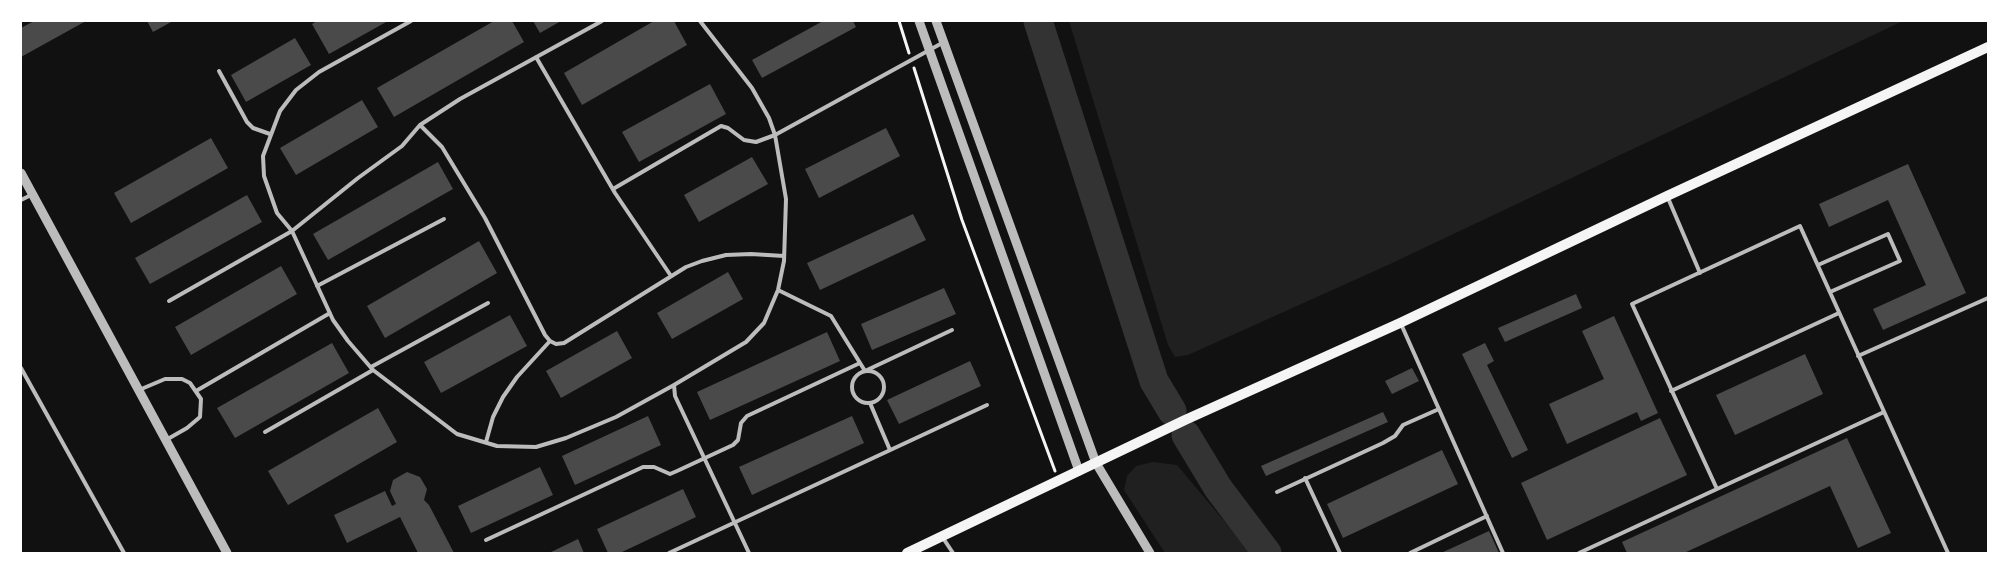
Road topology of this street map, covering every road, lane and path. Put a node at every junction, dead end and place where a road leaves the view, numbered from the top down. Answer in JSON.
{"nodes":[{"id":1,"x":411,"y":21,"type":"edge"},
{"id":2,"x":602,"y":21,"type":"edge"},
{"id":3,"x":700,"y":21,"type":"edge"},
{"id":4,"x":899,"y":21,"type":"edge"},
{"id":5,"x":920,"y":21,"type":"edge"},
{"id":6,"x":936,"y":21,"type":"edge"},
{"id":7,"x":944,"y":42,"type":"junction"},
{"id":8,"x":1988,"y":47,"type":"edge"},
{"id":9,"x":929,"y":50,"type":"junction"},
{"id":10,"x":536,"y":58,"type":"junction"},
{"id":11,"x":912,"y":60,"type":"junction"},
{"id":12,"x":219,"y":71,"type":"dead end"},
{"id":13,"x":420,"y":125,"type":"junction"},
{"id":14,"x":270,"y":134,"type":"junction"},
{"id":15,"x":775,"y":135,"type":"junction"},
{"id":16,"x":21,"y":173,"type":"edge"},
{"id":17,"x":613,"y":189,"type":"junction"},
{"id":18,"x":33,"y":194,"type":"junction"},
{"id":19,"x":1667,"y":196,"type":"junction"},
{"id":20,"x":21,"y":200,"type":"edge"},
{"id":21,"x":444,"y":219,"type":"dead end"},
{"id":22,"x":292,"y":231,"type":"junction"},
{"id":23,"x":784,"y":256,"type":"junction"},
{"id":24,"x":1818,"y":265,"type":"junction"},
{"id":25,"x":1700,"y":273,"type":"junction"},
{"id":26,"x":672,"y":276,"type":"junction"},
{"id":27,"x":317,"y":286,"type":"junction"},
{"id":28,"x":778,"y":290,"type":"junction"},
{"id":29,"x":1830,"y":292,"type":"junction"},
{"id":30,"x":1988,"y":298,"type":"edge"},
{"id":31,"x":169,"y":301,"type":"dead end"},
{"id":32,"x":488,"y":303,"type":"dead end"},
{"id":33,"x":330,"y":313,"type":"junction"},
{"id":34,"x":1839,"y":313,"type":"junction"},
{"id":35,"x":1400,"y":323,"type":"junction"},
{"id":36,"x":952,"y":330,"type":"dead end"},
{"id":37,"x":550,"y":341,"type":"junction"},
{"id":38,"x":1858,"y":356,"type":"junction"},
{"id":39,"x":860,"y":363,"type":"junction"},
{"id":40,"x":21,"y":368,"type":"edge"},
{"id":41,"x":372,"y":369,"type":"junction"},
{"id":42,"x":865,"y":371,"type":"junction"},
{"id":43,"x":674,"y":385,"type":"junction"},
{"id":44,"x":140,"y":390,"type":"junction"},
{"id":45,"x":196,"y":391,"type":"junction"},
{"id":46,"x":1672,"y":391,"type":"junction"},
{"id":47,"x":870,"y":403,"type":"junction"},
{"id":48,"x":986,"y":405,"type":"dead end"},
{"id":49,"x":1439,"y":409,"type":"junction"},
{"id":50,"x":1884,"y":412,"type":"junction"},
{"id":51,"x":266,"y":432,"type":"dead end"},
{"id":52,"x":166,"y":440,"type":"junction"},
{"id":53,"x":486,"y":442,"type":"junction"},
{"id":54,"x":890,"y":450,"type":"junction"},
{"id":55,"x":704,"y":458,"type":"junction"},
{"id":56,"x":1096,"y":463,"type":"junction"},
{"id":57,"x":1079,"y":471,"type":"junction"},
{"id":58,"x":1305,"y":478,"type":"junction"},
{"id":59,"x":1058,"y":481,"type":"junction"},
{"id":60,"x":1717,"y":489,"type":"junction"},
{"id":61,"x":1277,"y":492,"type":"dead end"},
{"id":62,"x":1487,"y":516,"type":"junction"},
{"id":63,"x":734,"y":522,"type":"junction"},
{"id":64,"x":942,"y":536,"type":"junction"},
{"id":65,"x":486,"y":540,"type":"dead end"},
{"id":66,"x":124,"y":553,"type":"edge"},
{"id":67,"x":227,"y":553,"type":"edge"},
{"id":68,"x":669,"y":553,"type":"edge"},
{"id":69,"x":748,"y":553,"type":"edge"},
{"id":70,"x":907,"y":553,"type":"edge"},
{"id":71,"x":952,"y":553,"type":"edge"},
{"id":72,"x":1150,"y":553,"type":"edge"},
{"id":73,"x":1340,"y":553,"type":"edge"},
{"id":74,"x":1410,"y":553,"type":"edge"},
{"id":75,"x":1503,"y":553,"type":"edge"},
{"id":76,"x":1579,"y":553,"type":"edge"},
{"id":77,"x":1948,"y":553,"type":"edge"}],
"edges":[{"from":1,"to":14,"type":"lane"},
{"from":2,"to":10,"type":"lane"},
{"from":3,"to":15,"type":"lane"},
{"from":4,"to":11,"type":"path"},
{"from":5,"to":9,"type":"street"},
{"from":6,"to":7,"type":"street"},
{"from":7,"to":9,"type":"lane"},
{"from":7,"to":56,"type":"street"},
{"from":8,"to":19,"type":"main road"},
{"from":9,"to":11,"type":"lane"},
{"from":9,"to":57,"type":"street"},
{"from":10,"to":13,"type":"lane"},
{"from":10,"to":17,"type":"lane"},
{"from":11,"to":15,"type":"lane"},
{"from":11,"to":59,"type":"path"},
{"from":12,"to":14,"type":"lane"},
{"from":13,"to":22,"type":"lane"},
{"from":13,"to":37,"type":"lane"},
{"from":14,"to":22,"type":"lane"},
{"from":15,"to":17,"type":"lane"},
{"from":15,"to":23,"type":"lane"},
{"from":16,"to":18,"type":"street"},
{"from":17,"to":26,"type":"lane"},
{"from":18,"to":20,"type":"lane"},
{"from":18,"to":44,"type":"street"},
{"from":19,"to":25,"type":"lane"},
{"from":19,"to":35,"type":"main road"},
{"from":21,"to":27,"type":"lane"},
{"from":22,"to":27,"type":"lane"},
{"from":22,"to":31,"type":"lane"},
{"from":23,"to":26,"type":"lane"},
{"from":23,"to":28,"type":"lane"},
{"from":24,"to":25,"type":"lane"},
{"from":24,"to":29,"type":"lane"},
{"from":24,"to":29,"type":"lane"},
{"from":25,"to":46,"type":"lane"},
{"from":26,"to":37,"type":"lane"},
{"from":27,"to":33,"type":"lane"},
{"from":28,"to":39,"type":"lane"},
{"from":28,"to":43,"type":"lane"},
{"from":29,"to":34,"type":"lane"},
{"from":30,"to":38,"type":"lane"},
{"from":32,"to":41,"type":"lane"},
{"from":33,"to":41,"type":"lane"},
{"from":33,"to":45,"type":"lane"},
{"from":34,"to":38,"type":"lane"},
{"from":34,"to":46,"type":"lane"},
{"from":35,"to":49,"type":"lane"},
{"from":35,"to":56,"type":"main road"},
{"from":36,"to":42,"type":"lane"},
{"from":37,"to":53,"type":"lane"},
{"from":38,"to":50,"type":"lane"},
{"from":39,"to":42,"type":"lane"},
{"from":39,"to":55,"type":"lane"},
{"from":40,"to":66,"type":"lane"},
{"from":41,"to":51,"type":"lane"},
{"from":41,"to":53,"type":"lane"},
{"from":42,"to":47,"type":"lane"},
{"from":42,"to":47,"type":"lane"},
{"from":43,"to":53,"type":"lane"},
{"from":43,"to":55,"type":"lane"},
{"from":44,"to":45,"type":"lane"},
{"from":44,"to":52,"type":"street"},
{"from":45,"to":52,"type":"lane"},
{"from":46,"to":60,"type":"lane"},
{"from":47,"to":54,"type":"lane"},
{"from":48,"to":54,"type":"lane"},
{"from":49,"to":58,"type":"lane"},
{"from":49,"to":62,"type":"lane"},
{"from":50,"to":60,"type":"lane"},
{"from":50,"to":77,"type":"lane"},
{"from":52,"to":67,"type":"street"},
{"from":54,"to":63,"type":"lane"},
{"from":55,"to":63,"type":"lane"},
{"from":55,"to":65,"type":"lane"},
{"from":56,"to":57,"type":"main road"},
{"from":56,"to":72,"type":"street"},
{"from":57,"to":59,"type":"main road"},
{"from":58,"to":61,"type":"lane"},
{"from":58,"to":73,"type":"lane"},
{"from":59,"to":64,"type":"main road"},
{"from":60,"to":76,"type":"lane"},
{"from":62,"to":74,"type":"lane"},
{"from":62,"to":75,"type":"lane"},
{"from":63,"to":68,"type":"lane"},
{"from":63,"to":69,"type":"lane"},
{"from":64,"to":70,"type":"main road"},
{"from":64,"to":71,"type":"lane"}]}
